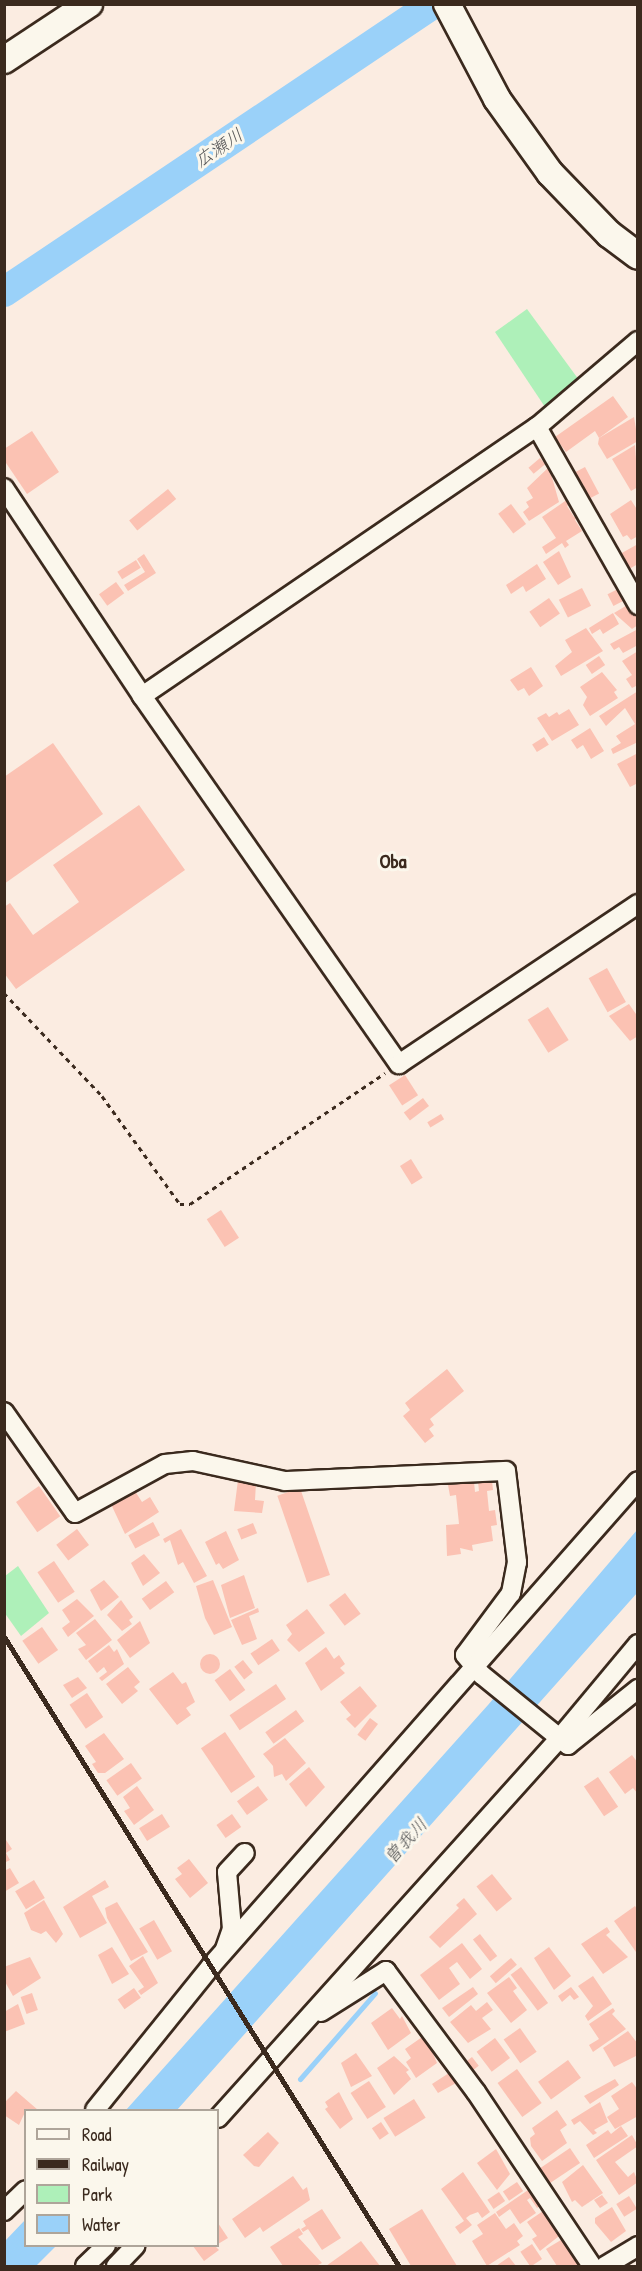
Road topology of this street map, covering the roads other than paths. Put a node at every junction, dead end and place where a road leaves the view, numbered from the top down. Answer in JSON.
{"nodes":[{"id":1,"x":89,"y":4,"type":"edge"},
{"id":2,"x":451,"y":13,"type":"edge"},
{"id":3,"x":4,"y":60,"type":"edge"},
{"id":4,"x":638,"y":256,"type":"edge"},
{"id":5,"x":638,"y":341,"type":"edge"},
{"id":6,"x":537,"y":428,"type":"junction"},
{"id":7,"x":4,"y":488,"type":"edge"},
{"id":8,"x":638,"y":605,"type":"edge"},
{"id":9,"x":142,"y":696,"type":"junction"},
{"id":10,"x":638,"y":903,"type":"edge"},
{"id":11,"x":4,"y":1412,"type":"edge"},
{"id":12,"x":638,"y":1481,"type":"edge"},
{"id":13,"x":638,"y":1644,"type":"edge"},
{"id":14,"x":478,"y":1671,"type":"junction"},
{"id":15,"x":638,"y":1689,"type":"edge"},
{"id":16,"x":555,"y":1737,"type":"junction"},
{"id":17,"x":245,"y":1853,"type":"dead end"},
{"id":18,"x":222,"y":1956,"type":"junction"},
{"id":19,"x":304,"y":2023,"type":"junction"},
{"id":20,"x":96,"y":2109,"type":"edge"},
{"id":21,"x":219,"y":2117,"type":"edge"},
{"id":22,"x":24,"y":2192,"type":"edge"},
{"id":23,"x":4,"y":2211,"type":"edge"},
{"id":24,"x":638,"y":2246,"type":"edge"},
{"id":25,"x":105,"y":2247,"type":"edge"},
{"id":26,"x":134,"y":2247,"type":"edge"},
{"id":27,"x":85,"y":2266,"type":"edge"},
{"id":28,"x":116,"y":2266,"type":"edge"},
{"id":29,"x":592,"y":2266,"type":"edge"},
{"id":30,"x":605,"y":2266,"type":"edge"}],
"edges":[{"from":1,"to":3,"type":"main road"},
{"from":2,"to":4,"type":"main road"},
{"from":5,"to":6,"type":"street"},
{"from":6,"to":8,"type":"street"},
{"from":6,"to":9,"type":"street"},
{"from":7,"to":9,"type":"street"},
{"from":9,"to":10,"type":"street"},
{"from":11,"to":14,"type":"street"},
{"from":12,"to":14,"type":"street"},
{"from":13,"to":16,"type":"street"},
{"from":14,"to":16,"type":"street"},
{"from":14,"to":18,"type":"street"},
{"from":15,"to":16,"type":"street"},
{"from":16,"to":19,"type":"street"},
{"from":17,"to":18,"type":"street"},
{"from":18,"to":20,"type":"street"},
{"from":19,"to":21,"type":"street"},
{"from":19,"to":29,"type":"street"},
{"from":22,"to":23,"type":"street"},
{"from":24,"to":30,"type":"street"},
{"from":25,"to":27,"type":"street"},
{"from":26,"to":28,"type":"street"}]}
